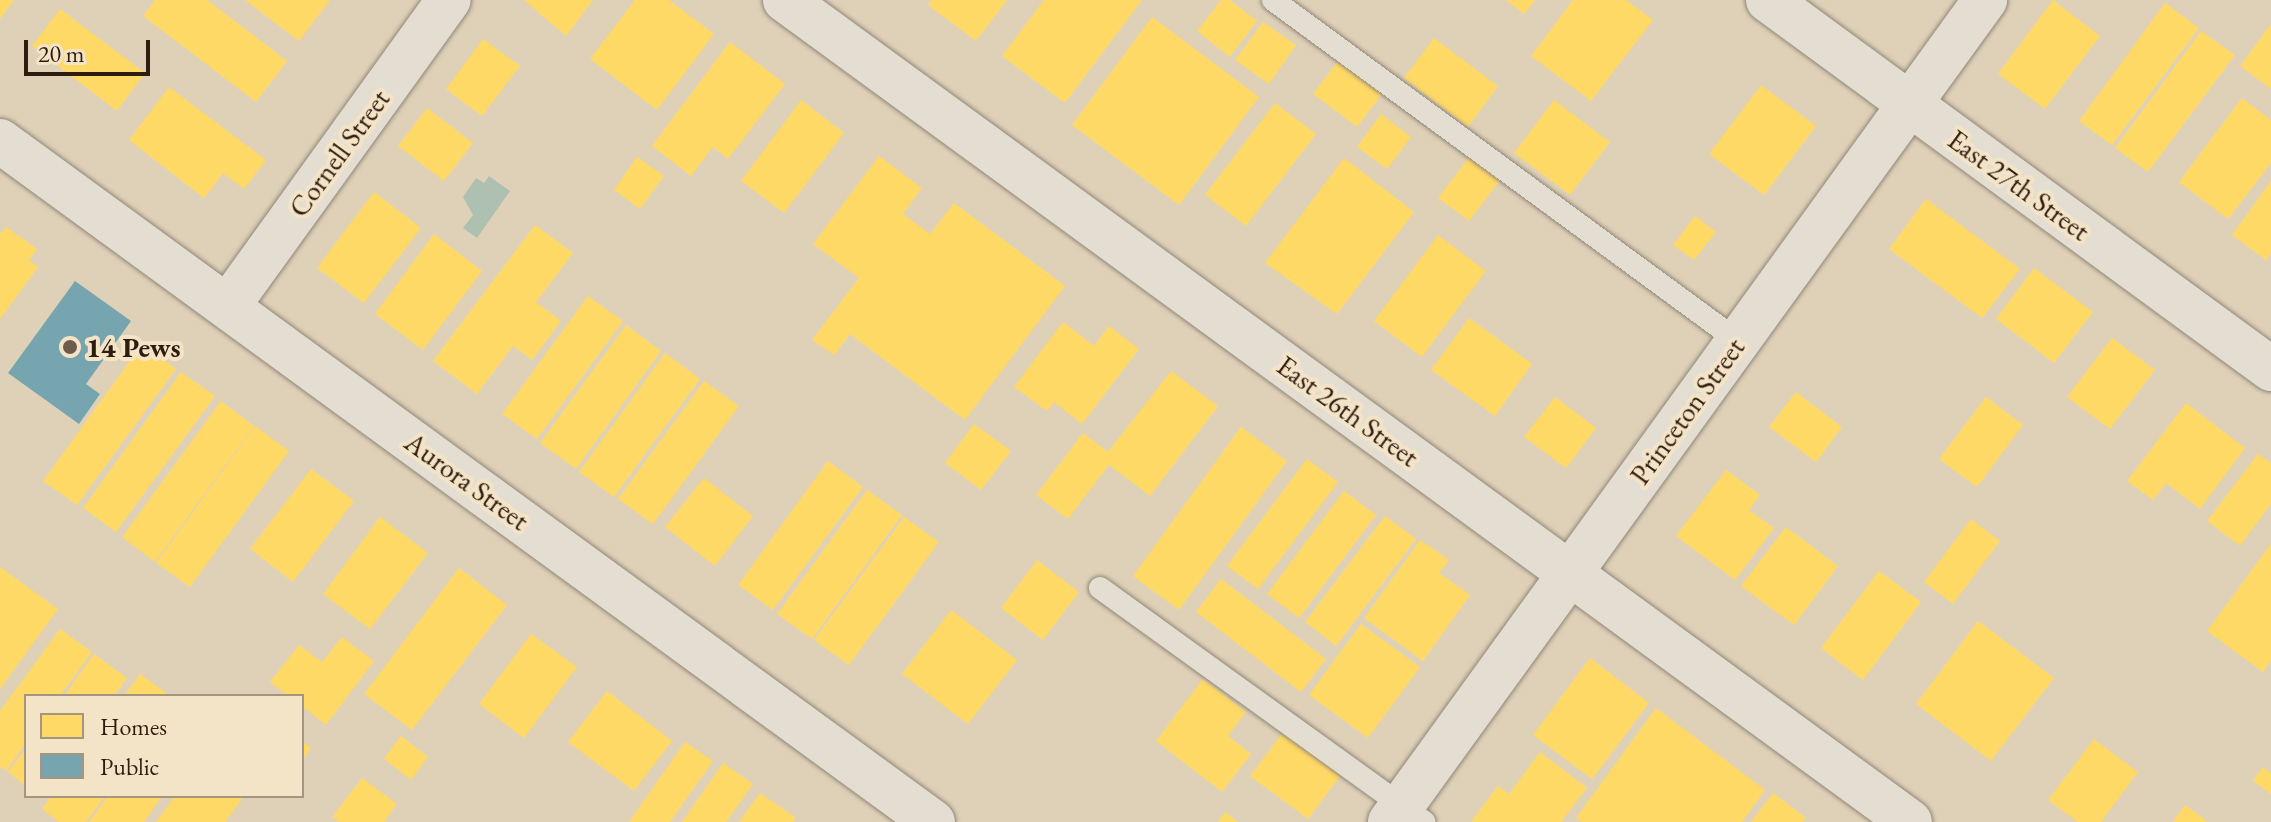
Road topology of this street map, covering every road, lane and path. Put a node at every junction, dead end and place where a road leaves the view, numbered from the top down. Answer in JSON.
{"nodes":[{"id":1,"x":449,"y":0,"type":"edge"},
{"id":2,"x":785,"y":0,"type":"edge"},
{"id":3,"x":1273,"y":0,"type":"edge"},
{"id":4,"x":1768,"y":0,"type":"edge"},
{"id":5,"x":1985,"y":0,"type":"edge"},
{"id":6,"x":1909,"y":104,"type":"junction"},
{"id":7,"x":0,"y":141,"type":"edge"},
{"id":8,"x":228,"y":306,"type":"junction"},
{"id":9,"x":1738,"y":341,"type":"junction"},
{"id":10,"x":2271,"y":369,"type":"edge"},
{"id":11,"x":1570,"y":574,"type":"junction"},
{"id":12,"x":1100,"y":588,"type":"dead end"},
{"id":13,"x":1405,"y":817,"type":"edge"},
{"id":14,"x":933,"y":822,"type":"edge"},
{"id":15,"x":1910,"y":822,"type":"edge"}],
"edges":[{"from":1,"to":8,"type":"street","name":"Cornell Street"},
{"from":2,"to":11,"type":"street","name":"East 26th Street"},
{"from":3,"to":9,"type":"lane"},
{"from":4,"to":6,"type":"street","name":"East 27th Street"},
{"from":5,"to":6,"type":"street","name":"Princeton Street"},
{"from":6,"to":9,"type":"street","name":"Princeton Street"},
{"from":6,"to":10,"type":"street","name":"East 27th Street"},
{"from":7,"to":8,"type":"street","name":"Aurora Street"},
{"from":8,"to":14,"type":"street","name":"Aurora Street"},
{"from":9,"to":11,"type":"street","name":"Princeton Street"},
{"from":11,"to":13,"type":"street","name":"Princeton Street"},
{"from":11,"to":15,"type":"street","name":"East 26th Street"},
{"from":12,"to":13,"type":"lane"}]}
